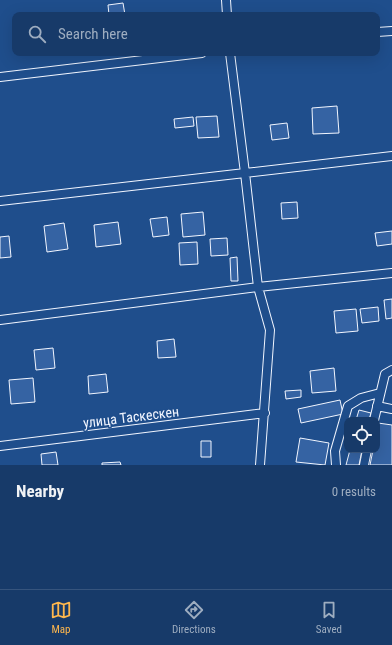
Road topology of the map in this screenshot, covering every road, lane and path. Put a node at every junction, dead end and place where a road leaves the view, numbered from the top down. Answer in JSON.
{"nodes":[{"id":1,"x":226,"y":0,"type":"edge"},
{"id":2,"x":227,"y":12,"type":"edge"},
{"id":3,"x":392,"y":31,"type":"edge"},
{"id":4,"x":380,"y":32,"type":"edge"},
{"id":5,"x":177,"y":56,"type":"edge"},
{"id":6,"x":230,"y":56,"type":"edge"},
{"id":7,"x":0,"y":77,"type":"edge"},
{"id":8,"x":392,"y":156,"type":"edge"},
{"id":9,"x":245,"y":173,"type":"junction"},
{"id":10,"x":0,"y":201,"type":"edge"},
{"id":11,"x":392,"y":273,"type":"edge"},
{"id":12,"x":258,"y":287,"type":"junction"},
{"id":13,"x":0,"y":320,"type":"edge"},
{"id":14,"x":392,"y":370,"type":"edge"},
{"id":15,"x":380,"y":393,"type":"junction"},
{"id":16,"x":377,"y":406,"type":"junction"},
{"id":17,"x":392,"y":409,"type":"edge"},
{"id":18,"x":265,"y":413,"type":"junction"},
{"id":19,"x":375,"y":417,"type":"edge"},
{"id":20,"x":0,"y":446,"type":"edge"},
{"id":21,"x":366,"y":453,"type":"edge"},
{"id":22,"x":260,"y":465,"type":"edge"},
{"id":23,"x":336,"y":465,"type":"edge"},
{"id":24,"x":364,"y":465,"type":"edge"}],
"edges":[{"from":1,"to":2,"type":"street"},
{"from":3,"to":4,"type":"street"},
{"from":5,"to":7,"type":"street"},
{"from":6,"to":9,"type":"street"},
{"from":8,"to":9,"type":"street"},
{"from":9,"to":10,"type":"street"},
{"from":9,"to":12,"type":"street"},
{"from":11,"to":12,"type":"street"},
{"from":12,"to":13,"type":"street"},
{"from":12,"to":18,"type":"street"},
{"from":14,"to":15,"type":"street"},
{"from":15,"to":16,"type":"street"},
{"from":15,"to":23,"type":"street"},
{"from":16,"to":17,"type":"street"},
{"from":16,"to":19,"type":"street"},
{"from":18,"to":20,"type":"street","name":"улица Таскескен"},
{"from":18,"to":22,"type":"street"},
{"from":21,"to":24,"type":"street"}]}
